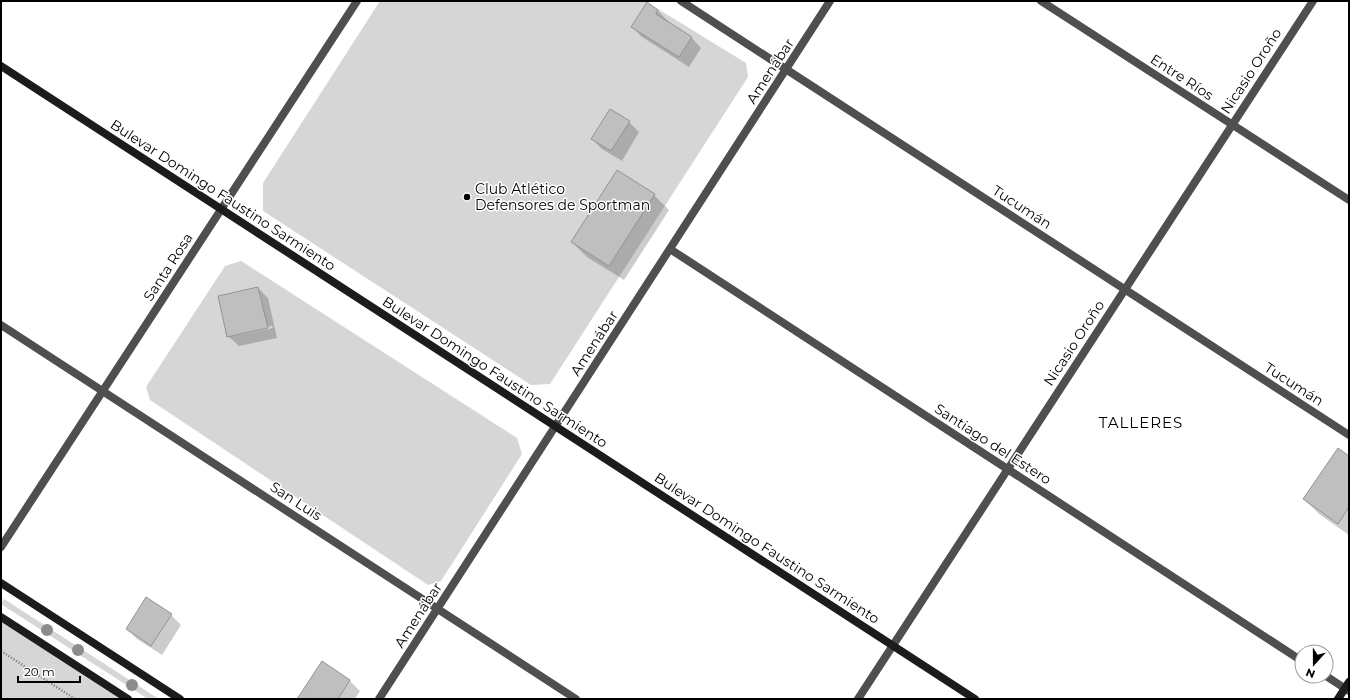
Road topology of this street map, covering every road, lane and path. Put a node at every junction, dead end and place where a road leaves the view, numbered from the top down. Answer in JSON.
{"nodes":[{"id":1,"x":357,"y":1,"type":"edge"},
{"id":2,"x":681,"y":1,"type":"edge"},
{"id":3,"x":830,"y":1,"type":"edge"},
{"id":4,"x":1041,"y":1,"type":"edge"},
{"id":5,"x":1313,"y":1,"type":"edge"},
{"id":6,"x":1,"y":66,"type":"edge"},
{"id":7,"x":786,"y":69,"type":"junction"},
{"id":8,"x":1232,"y":125,"type":"junction"},
{"id":9,"x":1349,"y":200,"type":"edge"},
{"id":10,"x":221,"y":210,"type":"junction"},
{"id":11,"x":670,"y":249,"type":"junction"},
{"id":12,"x":1125,"y":289,"type":"junction"},
{"id":13,"x":1,"y":326,"type":"edge"},
{"id":14,"x":102,"y":391,"type":"junction"},
{"id":15,"x":555,"y":426,"type":"junction"},
{"id":16,"x":1349,"y":435,"type":"edge"},
{"id":17,"x":1008,"y":469,"type":"junction"},
{"id":18,"x":1,"y":547,"type":"edge"},
{"id":19,"x":1,"y":583,"type":"edge"},
{"id":20,"x":437,"y":609,"type":"junction"},
{"id":21,"x":1,"y":617,"type":"edge"},
{"id":22,"x":893,"y":645,"type":"junction"},
{"id":23,"x":1,"y":651,"type":"edge"},
{"id":24,"x":1294,"y":656,"type":"edge"},
{"id":25,"x":1334,"y":680,"type":"edge"},
{"id":26,"x":1348,"y":687,"type":"edge"},
{"id":27,"x":75,"y":699,"type":"edge"},
{"id":28,"x":128,"y":699,"type":"edge"},
{"id":29,"x":180,"y":699,"type":"edge"},
{"id":30,"x":379,"y":699,"type":"edge"},
{"id":31,"x":576,"y":699,"type":"edge"},
{"id":32,"x":858,"y":699,"type":"edge"},
{"id":33,"x":975,"y":699,"type":"edge"},
{"id":34,"x":1338,"y":699,"type":"edge"}],
"edges":[{"from":1,"to":10,"type":"street","name":"Santa Rosa"},
{"from":2,"to":7,"type":"street","name":"Tucumán"},
{"from":3,"to":7,"type":"street","name":"Amenábar"},
{"from":4,"to":8,"type":"street","name":"Entre Ríos"},
{"from":5,"to":8,"type":"street","name":"Nicasio Oroño"},
{"from":6,"to":10,"type":"street","name":"Bulevar Domingo Faustino Sarmiento"},
{"from":7,"to":11,"type":"street","name":"Amenábar"},
{"from":7,"to":12,"type":"street","name":"Tucumán"},
{"from":8,"to":9,"type":"street","name":"Entre Ríos"},
{"from":8,"to":12,"type":"street","name":"Nicasio Oroño"},
{"from":10,"to":14,"type":"street","name":"Santa Rosa"},
{"from":10,"to":15,"type":"street","name":"Bulevar Domingo Faustino Sarmiento"},
{"from":11,"to":15,"type":"street","name":"Amenábar"},
{"from":11,"to":17,"type":"street","name":"Santiago del Estero"},
{"from":12,"to":16,"type":"street","name":"Tucumán"},
{"from":12,"to":17,"type":"street","name":"Nicasio Oroño"},
{"from":13,"to":14,"type":"street","name":"San Luis"},
{"from":14,"to":18,"type":"street","name":"Santa Rosa"},
{"from":14,"to":20,"type":"street","name":"San Luis"},
{"from":15,"to":20,"type":"street","name":"Amenábar"},
{"from":15,"to":22,"type":"street","name":"Bulevar Domingo Faustino Sarmiento"},
{"from":17,"to":22,"type":"street","name":"Nicasio Oroño"},
{"from":17,"to":24,"type":"street","name":"Santiago del Estero"},
{"from":19,"to":29,"type":"street"},
{"from":20,"to":30,"type":"street","name":"Amenábar"},
{"from":20,"to":31,"type":"street","name":"San Luis"},
{"from":21,"to":28,"type":"street"},
{"from":22,"to":32,"type":"street","name":"Nicasio Oroño"},
{"from":22,"to":33,"type":"street","name":"Bulevar Domingo Faustino Sarmiento"},
{"from":23,"to":27,"type":"path"},
{"from":25,"to":26,"type":"street"},
{"from":26,"to":34,"type":"street"}]}
